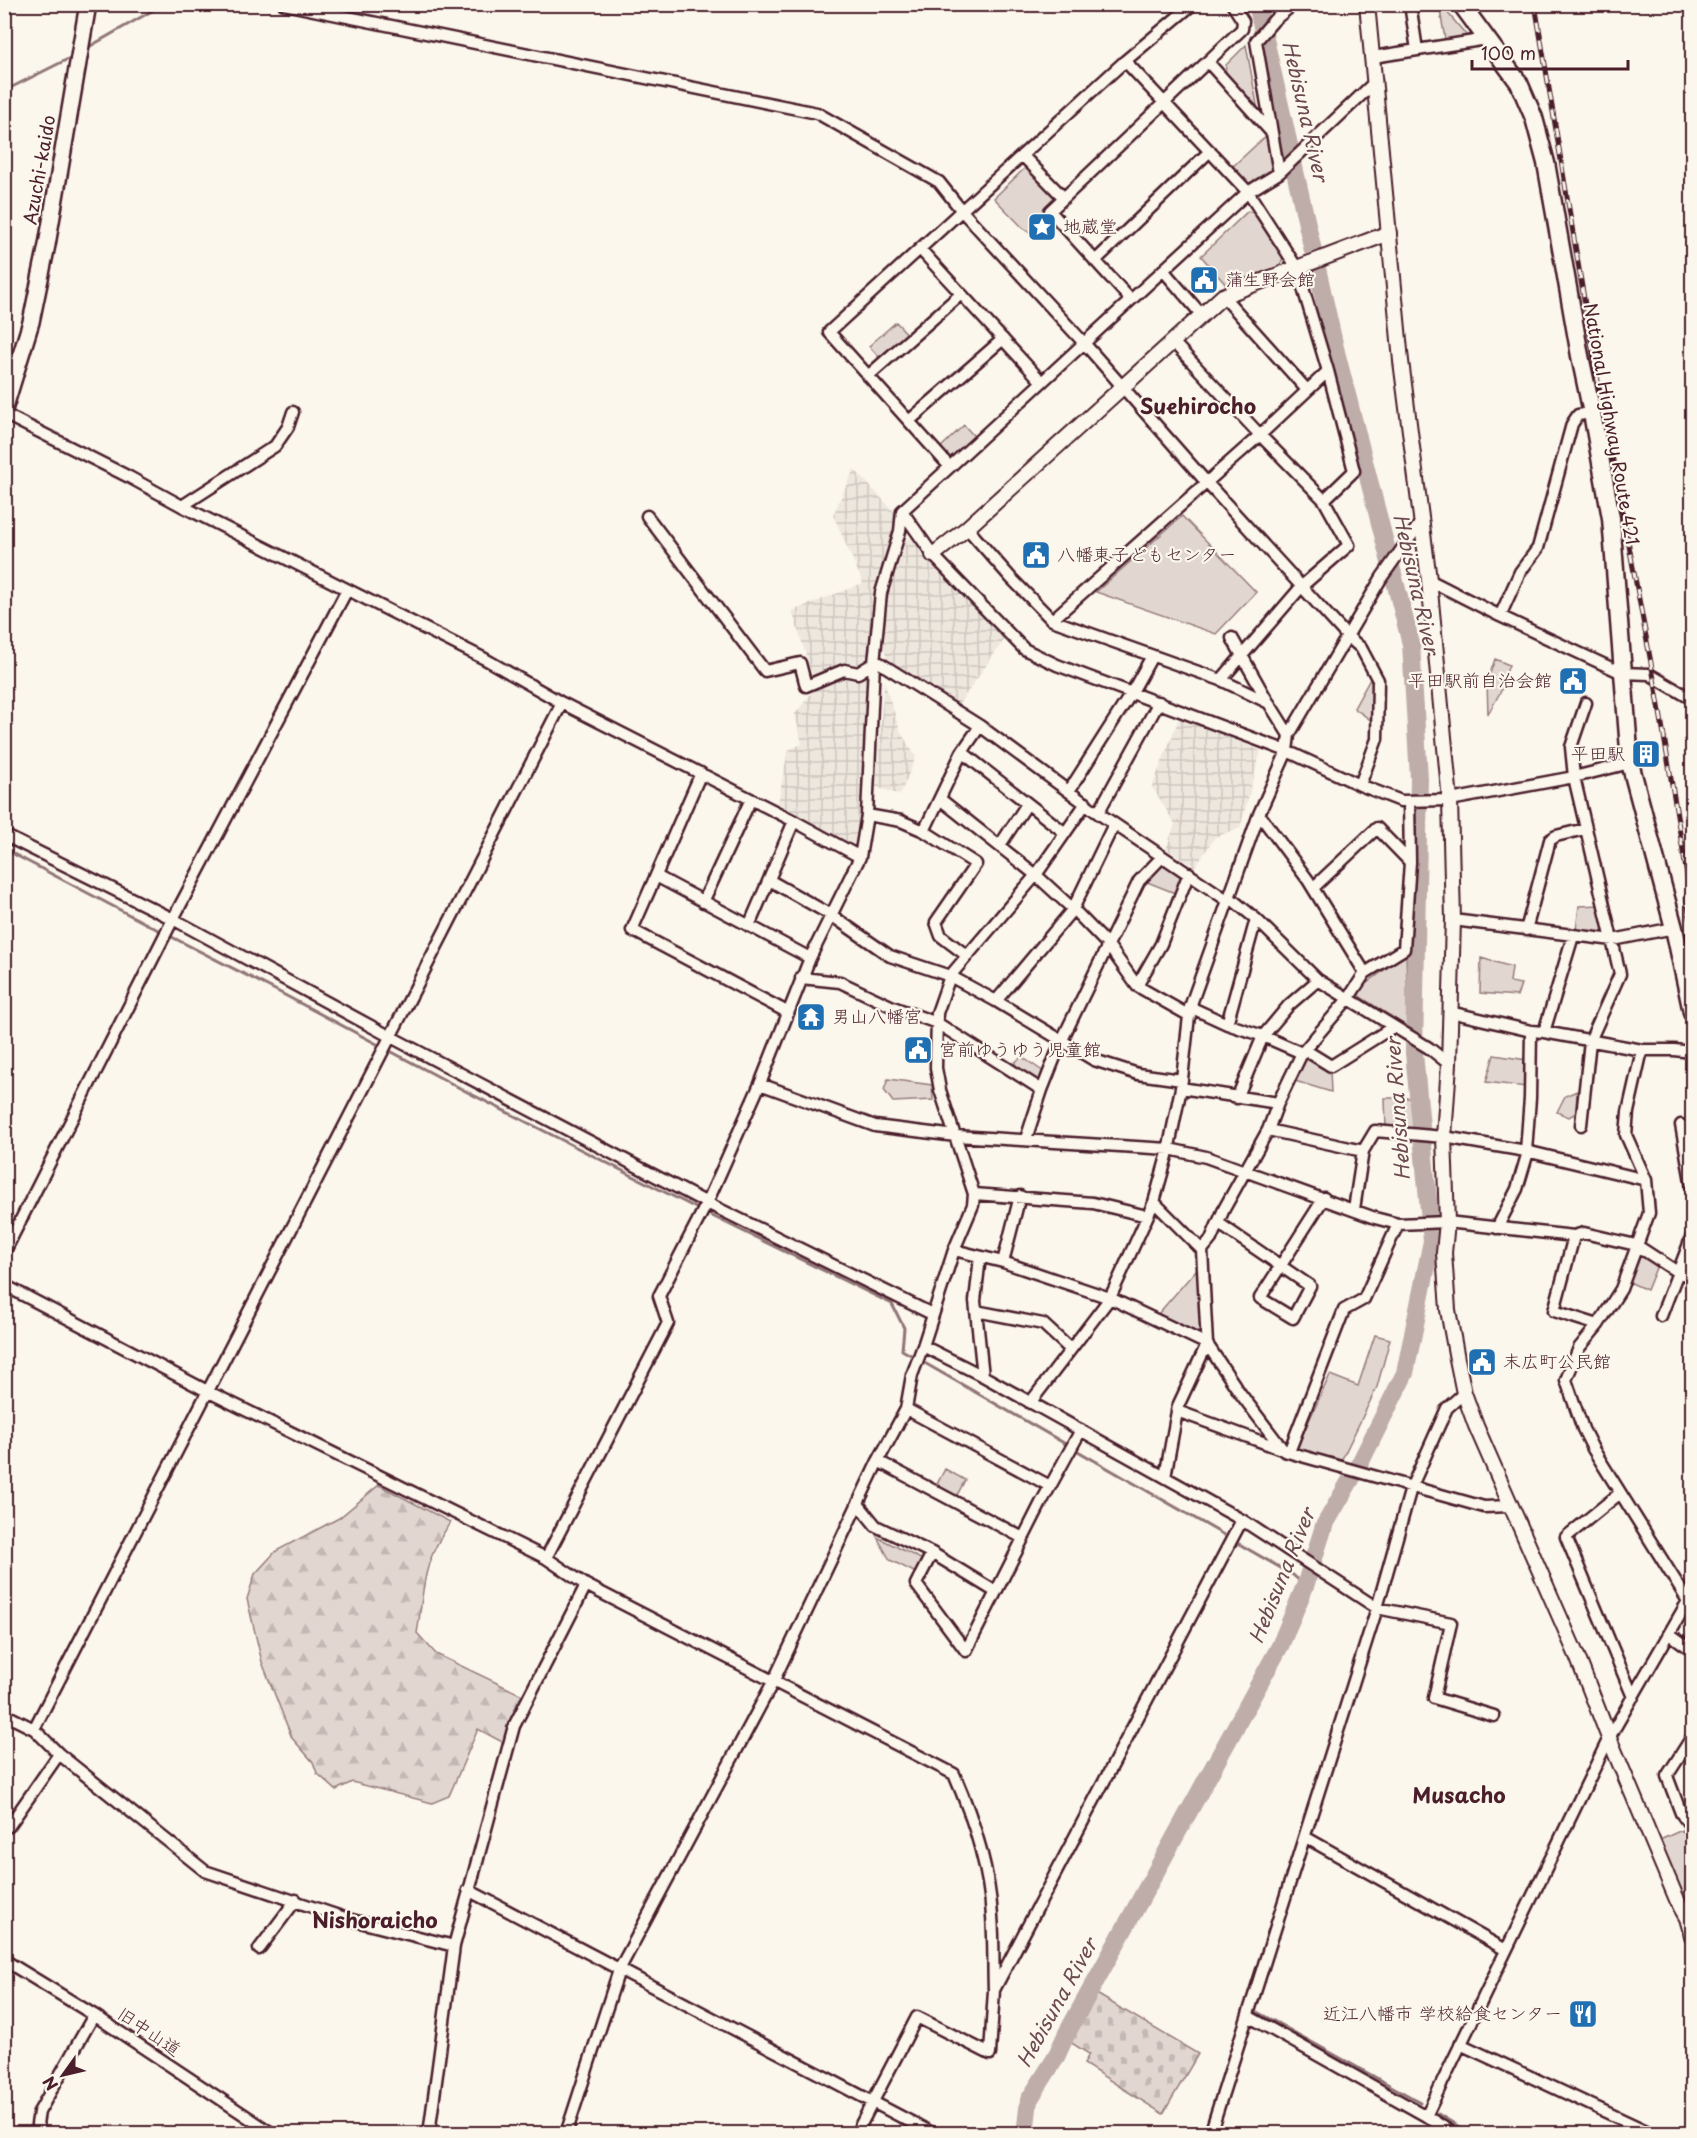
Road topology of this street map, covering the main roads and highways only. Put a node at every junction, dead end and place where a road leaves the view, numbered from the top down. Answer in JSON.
{"nodes":[{"id":1,"x":88,"y":4,"type":"edge"},
{"id":2,"x":1461,"y":4,"type":"edge"},
{"id":3,"x":4,"y":412,"type":"edge"},
{"id":4,"x":1692,"y":1012,"type":"edge"}],
"edges":[{"from":1,"to":3,"type":"main road","name":"Azuchi-kaido"},
{"from":2,"to":4,"type":"highway","name":"National Highway Route 421"}]}
